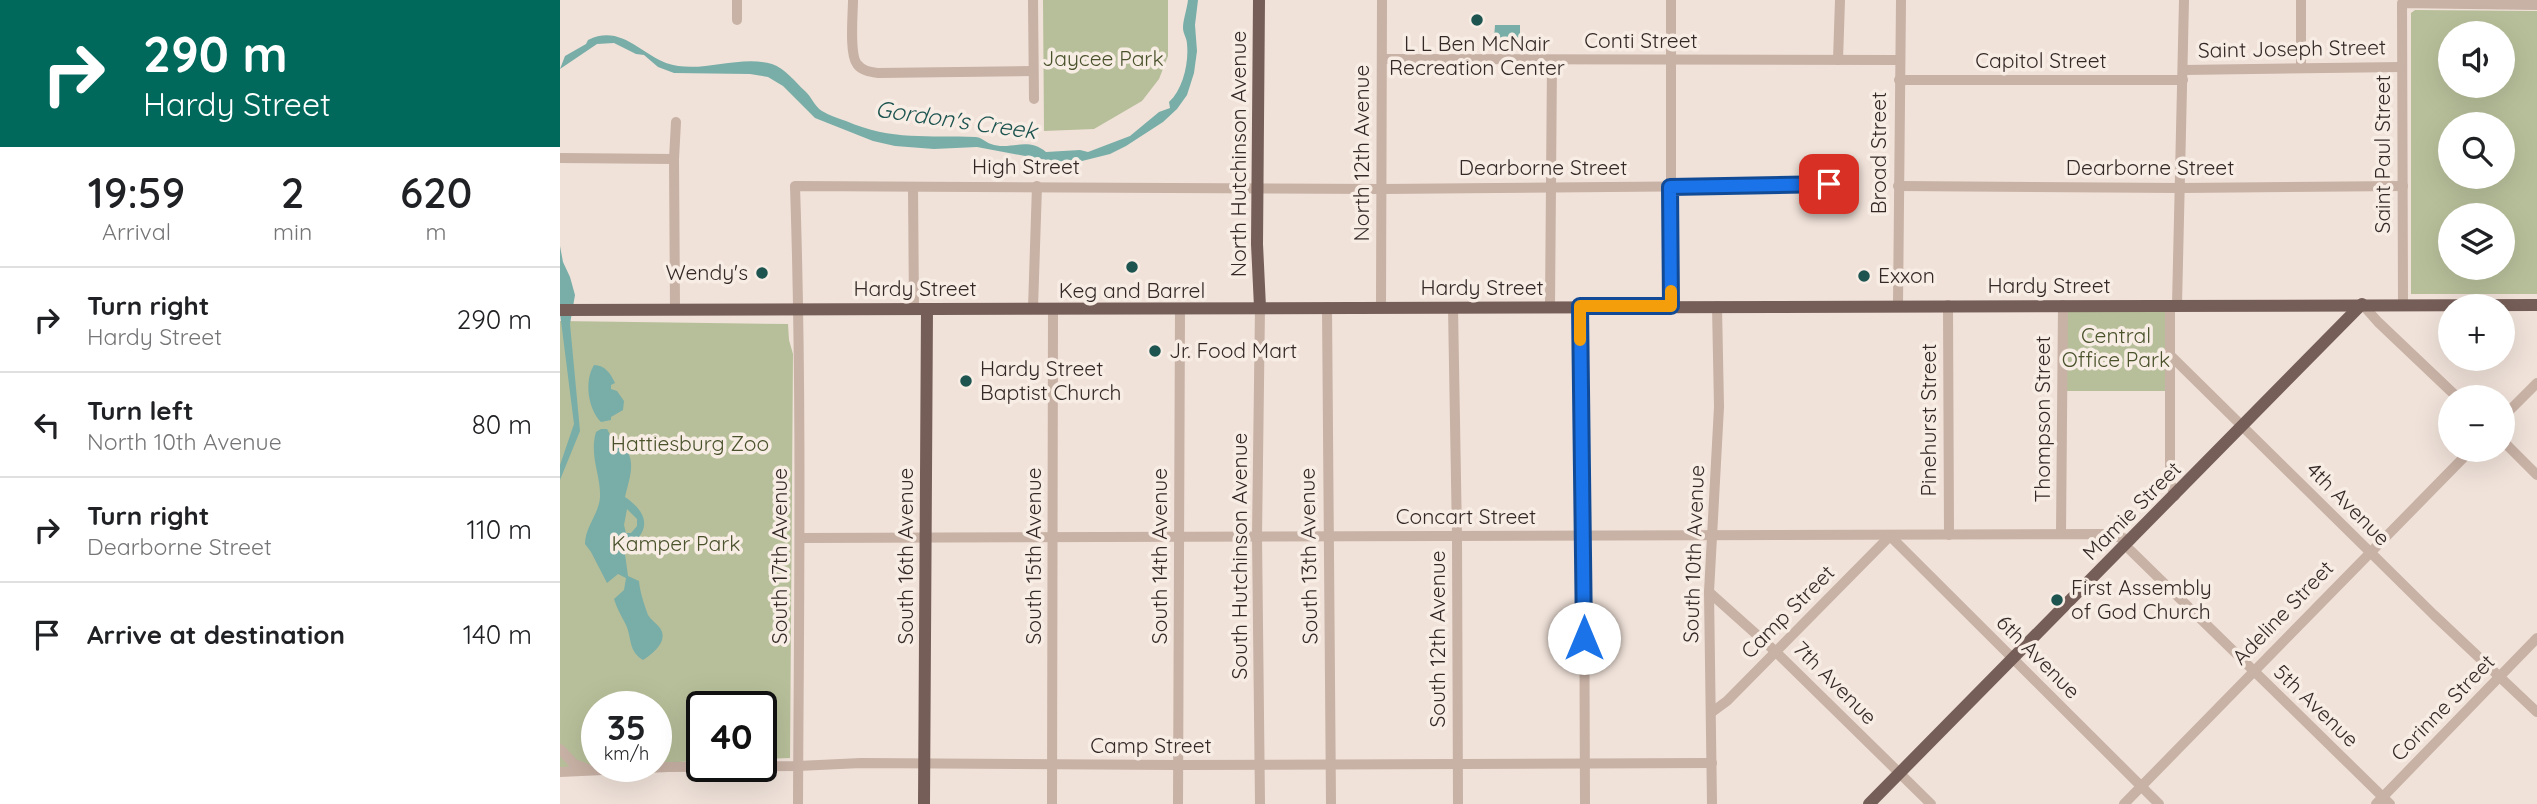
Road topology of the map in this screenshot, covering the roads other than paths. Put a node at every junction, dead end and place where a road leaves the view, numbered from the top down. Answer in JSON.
{"nodes":[{"id":1,"x":737,"y":0,"type":"edge"},
{"id":2,"x":853,"y":0,"type":"edge"},
{"id":3,"x":1033,"y":0,"type":"edge"},
{"id":4,"x":1259,"y":0,"type":"edge"},
{"id":5,"x":1382,"y":0,"type":"edge"},
{"id":6,"x":1671,"y":0,"type":"edge"},
{"id":7,"x":1840,"y":0,"type":"edge"},
{"id":8,"x":1901,"y":0,"type":"edge"},
{"id":9,"x":2184,"y":0,"type":"edge"},
{"id":10,"x":2301,"y":0,"type":"edge"},
{"id":11,"x":2520,"y":2,"type":"edge"},
{"id":12,"x":2537,"y":5,"type":"edge"},
{"id":13,"x":737,"y":20,"type":"dead end"},
{"id":14,"x":1382,"y":59,"type":"junction"},
{"id":15,"x":1552,"y":60,"type":"junction"},
{"id":16,"x":1673,"y":60,"type":"junction"},
{"id":17,"x":1838,"y":60,"type":"junction"},
{"id":18,"x":1899,"y":60,"type":"junction"},
{"id":19,"x":2301,"y":67,"type":"junction"},
{"id":20,"x":2402,"y":67,"type":"junction"},
{"id":21,"x":1033,"y":71,"type":"junction"},
{"id":22,"x":2183,"y":75,"type":"junction"},
{"id":23,"x":1899,"y":80,"type":"junction"},
{"id":24,"x":1034,"y":99,"type":"dead end"},
{"id":25,"x":676,"y":122,"type":"dead end"},
{"id":26,"x":560,"y":158,"type":"edge"},
{"id":27,"x":674,"y":159,"type":"junction"},
{"id":28,"x":1829,"y":184,"type":"dead end"},
{"id":29,"x":795,"y":186,"type":"joint"},
{"id":30,"x":1037,"y":186,"type":"junction"},
{"id":31,"x":1898,"y":186,"type":"junction"},
{"id":32,"x":2403,"y":186,"type":"junction"},
{"id":33,"x":913,"y":187,"type":"junction"},
{"id":34,"x":1257,"y":187,"type":"junction"},
{"id":35,"x":1550,"y":187,"type":"junction"},
{"id":36,"x":1670,"y":187,"type":"junction"},
{"id":37,"x":2180,"y":187,"type":"junction"},
{"id":38,"x":1382,"y":189,"type":"junction"},
{"id":39,"x":2535,"y":303,"type":"edge"},
{"id":40,"x":2362,"y":304,"type":"junction"},
{"id":41,"x":2403,"y":304,"type":"junction"},
{"id":42,"x":1898,"y":305,"type":"junction"},
{"id":43,"x":1948,"y":305,"type":"junction"},
{"id":44,"x":2063,"y":305,"type":"junction"},
{"id":45,"x":2174,"y":305,"type":"junction"},
{"id":46,"x":1580,"y":306,"type":"junction"},
{"id":47,"x":1671,"y":306,"type":"junction"},
{"id":48,"x":1717,"y":306,"type":"junction"},
{"id":49,"x":1260,"y":307,"type":"junction"},
{"id":50,"x":1327,"y":307,"type":"junction"},
{"id":51,"x":1381,"y":307,"type":"junction"},
{"id":52,"x":1453,"y":307,"type":"junction"},
{"id":53,"x":1550,"y":307,"type":"junction"},
{"id":54,"x":1033,"y":308,"type":"junction"},
{"id":55,"x":1053,"y":308,"type":"junction"},
{"id":56,"x":1180,"y":308,"type":"junction"},
{"id":57,"x":675,"y":309,"type":"junction"},
{"id":58,"x":799,"y":309,"type":"junction"},
{"id":59,"x":920,"y":309,"type":"junction"},
{"id":60,"x":560,"y":310,"type":"edge"},
{"id":61,"x":2170,"y":355,"type":"junction"},
{"id":62,"x":2537,"y":383,"type":"edge"},
{"id":63,"x":2444,"y":385,"type":"edge"},
{"id":64,"x":2515,"y":405,"type":"edge"},
{"id":65,"x":2242,"y":426,"type":"junction"},
{"id":66,"x":2515,"y":453,"type":"edge"},
{"id":67,"x":2459,"y":462,"type":"edge"},
{"id":68,"x":2537,"y":475,"type":"edge"},
{"id":69,"x":2175,"y":496,"type":"junction"},
{"id":70,"x":2061,"y":534,"type":"junction"},
{"id":71,"x":1949,"y":535,"type":"junction"},
{"id":72,"x":1328,"y":536,"type":"junction"},
{"id":73,"x":1457,"y":536,"type":"junction"},
{"id":74,"x":1584,"y":536,"type":"junction"},
{"id":75,"x":1711,"y":536,"type":"junction"},
{"id":76,"x":1891,"y":536,"type":"junction"},
{"id":77,"x":1053,"y":537,"type":"junction"},
{"id":78,"x":1179,"y":537,"type":"junction"},
{"id":79,"x":1257,"y":537,"type":"junction"},
{"id":80,"x":800,"y":538,"type":"junction"},
{"id":81,"x":926,"y":538,"type":"junction"},
{"id":82,"x":2129,"y":543,"type":"junction"},
{"id":83,"x":2369,"y":552,"type":"junction"},
{"id":84,"x":1709,"y":592,"type":"junction"},
{"id":85,"x":2537,"y":638,"type":"edge"},
{"id":86,"x":1775,"y":651,"type":"junction"},
{"id":87,"x":2012,"y":658,"type":"junction"},
{"id":88,"x":2253,"y":672,"type":"junction"},
{"id":89,"x":2499,"y":676,"type":"junction"},
{"id":90,"x":1712,"y":712,"type":"junction"},
{"id":91,"x":2537,"y":712,"type":"edge"},
{"id":92,"x":560,"y":749,"type":"edge"},
{"id":93,"x":923,"y":763,"type":"junction"},
{"id":94,"x":1712,"y":763,"type":"junction"},
{"id":95,"x":1457,"y":764,"type":"junction"},
{"id":96,"x":1584,"y":764,"type":"junction"},
{"id":97,"x":1051,"y":765,"type":"junction"},
{"id":98,"x":1178,"y":765,"type":"junction"},
{"id":99,"x":1259,"y":765,"type":"junction"},
{"id":100,"x":1330,"y":765,"type":"junction"},
{"id":101,"x":798,"y":766,"type":"junction"},
{"id":102,"x":581,"y":767,"type":"edge"},
{"id":103,"x":672,"y":767,"type":"edge"},
{"id":104,"x":581,"y":771,"type":"edge"},
{"id":105,"x":560,"y":772,"type":"edge"},
{"id":106,"x":1899,"y":773,"type":"junction"},
{"id":107,"x":2141,"y":787,"type":"junction"},
{"id":108,"x":2383,"y":802,"type":"edge"},
{"id":109,"x":798,"y":804,"type":"edge"},
{"id":110,"x":924,"y":804,"type":"edge"},
{"id":111,"x":1052,"y":804,"type":"edge"},
{"id":112,"x":1178,"y":804,"type":"edge"},
{"id":113,"x":1260,"y":804,"type":"edge"},
{"id":114,"x":1331,"y":804,"type":"edge"},
{"id":115,"x":1458,"y":804,"type":"edge"},
{"id":116,"x":1585,"y":804,"type":"edge"},
{"id":117,"x":1712,"y":804,"type":"edge"},
{"id":118,"x":1869,"y":804,"type":"edge"},
{"id":119,"x":1931,"y":804,"type":"edge"},
{"id":120,"x":2124,"y":804,"type":"edge"},
{"id":121,"x":2159,"y":804,"type":"edge"}],
"edges":[{"from":1,"to":13,"type":"street"},
{"from":2,"to":21,"type":"street"},
{"from":3,"to":21,"type":"street"},
{"from":4,"to":34,"type":"main road","name":"North Hutchinson Avenue"},
{"from":5,"to":14,"type":"street","name":"North 12th Avenue"},
{"from":6,"to":16,"type":"street"},
{"from":7,"to":17,"type":"street"},
{"from":8,"to":18,"type":"street","name":"Broad Street"},
{"from":9,"to":22,"type":"street"},
{"from":10,"to":19,"type":"street"},
{"from":11,"to":12,"type":"street"},
{"from":11,"to":20,"type":"street","name":"Saint Paul Street"},
{"from":14,"to":15,"type":"street","name":"Conti Street"},
{"from":14,"to":38,"type":"street","name":"North 12th Avenue"},
{"from":15,"to":16,"type":"street","name":"Conti Street"},
{"from":15,"to":35,"type":"street"},
{"from":16,"to":17,"type":"street","name":"Conti Street"},
{"from":16,"to":36,"type":"street"},
{"from":17,"to":18,"type":"street","name":"Conti Street"},
{"from":18,"to":23,"type":"street","name":"Broad Street"},
{"from":19,"to":20,"type":"street","name":"Saint Joseph Street"},
{"from":19,"to":22,"type":"street","name":"Saint Joseph Street"},
{"from":20,"to":32,"type":"street","name":"Saint Paul Street"},
{"from":21,"to":24,"type":"street"},
{"from":22,"to":23,"type":"street","name":"Capitol Street"},
{"from":22,"to":37,"type":"street"},
{"from":23,"to":31,"type":"street","name":"Broad Street"},
{"from":25,"to":27,"type":"street"},
{"from":26,"to":27,"type":"street"},
{"from":27,"to":57,"type":"street"},
{"from":28,"to":36,"type":"street","name":"Dearborne Street"},
{"from":29,"to":33,"type":"street","name":"High Street"},
{"from":29,"to":58,"type":"street","name":"South 17th Avenue"},
{"from":30,"to":33,"type":"street","name":"High Street"},
{"from":30,"to":34,"type":"street","name":"High Street"},
{"from":30,"to":54,"type":"street"},
{"from":31,"to":37,"type":"street","name":"Dearborne Street"},
{"from":31,"to":42,"type":"street","name":"Broad Street"},
{"from":32,"to":37,"type":"street","name":"Dearborne Street"},
{"from":32,"to":41,"type":"street","name":"Saint Paul Street"},
{"from":33,"to":59,"type":"street"},
{"from":34,"to":38,"type":"street","name":"Dearborne Street"},
{"from":34,"to":49,"type":"main road","name":"North Hutchinson Avenue"},
{"from":35,"to":36,"type":"street","name":"Dearborne Street"},
{"from":35,"to":38,"type":"street","name":"Dearborne Street"},
{"from":35,"to":53,"type":"street"},
{"from":36,"to":47,"type":"street"},
{"from":37,"to":45,"type":"street"},
{"from":38,"to":51,"type":"street","name":"North 12th Avenue"},
{"from":39,"to":41,"type":"main road","name":"Hardy Street"},
{"from":40,"to":41,"type":"main road","name":"Hardy Street"},
{"from":40,"to":45,"type":"main road","name":"Hardy Street"},
{"from":40,"to":63,"type":"street"},
{"from":40,"to":65,"type":"main road","name":"Mamie Street"},
{"from":42,"to":43,"type":"main road","name":"Hardy Street"},
{"from":42,"to":48,"type":"main road","name":"Hardy Street"},
{"from":43,"to":44,"type":"main road","name":"Hardy Street"},
{"from":43,"to":71,"type":"street","name":"Pinehurst Street"},
{"from":44,"to":45,"type":"main road","name":"Hardy Street"},
{"from":44,"to":70,"type":"street","name":"Thompson Street"},
{"from":45,"to":61,"type":"street"},
{"from":46,"to":47,"type":"main road","name":"Hardy Street"},
{"from":46,"to":53,"type":"main road","name":"Hardy Street"},
{"from":46,"to":74,"type":"street"},
{"from":47,"to":48,"type":"main road","name":"Hardy Street"},
{"from":48,"to":75,"type":"street","name":"South 10th Avenue"},
{"from":49,"to":50,"type":"main road","name":"Hardy Street"},
{"from":49,"to":56,"type":"main road","name":"Hardy Street"},
{"from":49,"to":79,"type":"street","name":"South Hutchinson Avenue"},
{"from":50,"to":51,"type":"main road","name":"Hardy Street"},
{"from":50,"to":72,"type":"street","name":"South 13th Avenue"},
{"from":51,"to":52,"type":"main road","name":"Hardy Street"},
{"from":52,"to":53,"type":"main road","name":"Hardy Street"},
{"from":52,"to":73,"type":"street","name":"South 12th Avenue"},
{"from":54,"to":55,"type":"main road","name":"Hardy Street"},
{"from":54,"to":59,"type":"main road","name":"Hardy Street"},
{"from":55,"to":56,"type":"main road","name":"Hardy Street"},
{"from":55,"to":77,"type":"street","name":"South 15th Avenue"},
{"from":56,"to":78,"type":"street","name":"South 14th Avenue"},
{"from":57,"to":58,"type":"main road","name":"Hardy Street"},
{"from":57,"to":60,"type":"main road","name":"Hardy Street"},
{"from":58,"to":59,"type":"main road","name":"Hardy Street"},
{"from":58,"to":80,"type":"street","name":"South 17th Avenue"},
{"from":59,"to":81,"type":"main road","name":"South 16th Avenue"},
{"from":61,"to":65,"type":"street","name":"4th Avenue"},
{"from":61,"to":69,"type":"street"},
{"from":62,"to":64,"type":"street"},
{"from":65,"to":69,"type":"main road","name":"Mamie Street"},
{"from":65,"to":83,"type":"street","name":"4th Avenue"},
{"from":66,"to":68,"type":"street"},
{"from":67,"to":83,"type":"street","name":"Adeline Street"},
{"from":69,"to":82,"type":"main road","name":"Mamie Street"},
{"from":70,"to":71,"type":"street","name":"Concart Street"},
{"from":70,"to":82,"type":"street","name":"Concart Street"},
{"from":71,"to":76,"type":"street","name":"Concart Street"},
{"from":72,"to":73,"type":"street","name":"Concart Street"},
{"from":72,"to":79,"type":"street","name":"Concart Street"},
{"from":72,"to":100,"type":"street","name":"South 13th Avenue"},
{"from":73,"to":74,"type":"street","name":"Concart Street"},
{"from":73,"to":95,"type":"street","name":"South 12th Avenue"},
{"from":74,"to":75,"type":"street","name":"Concart Street"},
{"from":74,"to":96,"type":"street"},
{"from":75,"to":76,"type":"street","name":"Concart Street"},
{"from":75,"to":84,"type":"street","name":"South 10th Avenue"},
{"from":76,"to":86,"type":"street","name":"Camp Street"},
{"from":76,"to":87,"type":"street","name":"6th Avenue"},
{"from":77,"to":78,"type":"street","name":"Concart Street"},
{"from":77,"to":81,"type":"street","name":"Concart Street"},
{"from":77,"to":97,"type":"street","name":"South 15th Avenue"},
{"from":78,"to":79,"type":"street","name":"Concart Street"},
{"from":78,"to":98,"type":"street","name":"South 14th Avenue"},
{"from":79,"to":99,"type":"street","name":"South Hutchinson Avenue"},
{"from":80,"to":81,"type":"street","name":"Concart Street"},
{"from":80,"to":101,"type":"street","name":"South 17th Avenue"},
{"from":81,"to":93,"type":"main road","name":"South 16th Avenue"},
{"from":82,"to":87,"type":"main road","name":"Mamie Street"},
{"from":82,"to":88,"type":"street","name":"5th Avenue"},
{"from":83,"to":88,"type":"street","name":"Adeline Street"},
{"from":83,"to":89,"type":"street","name":"4th Avenue"},
{"from":84,"to":86,"type":"street","name":"7th Avenue"},
{"from":84,"to":90,"type":"street","name":"South 10th Avenue"},
{"from":85,"to":89,"type":"street","name":"Corinne Street"},
{"from":86,"to":90,"type":"street","name":"Camp Street"},
{"from":86,"to":106,"type":"street","name":"7th Avenue"},
{"from":87,"to":106,"type":"main road","name":"Mamie Street"},
{"from":87,"to":107,"type":"street","name":"6th Avenue"},
{"from":88,"to":107,"type":"street","name":"Adeline Street"},
{"from":88,"to":108,"type":"street","name":"5th Avenue"},
{"from":89,"to":91,"type":"street","name":"4th Avenue"},
{"from":89,"to":108,"type":"street","name":"Corinne Street"},
{"from":90,"to":94,"type":"street","name":"South 10th Avenue"},
{"from":92,"to":102,"type":"street"},
{"from":93,"to":97,"type":"street","name":"Camp Street"},
{"from":93,"to":101,"type":"street","name":"Camp Street"},
{"from":93,"to":110,"type":"main road","name":"South 16th Avenue"},
{"from":94,"to":96,"type":"street","name":"Camp Street"},
{"from":94,"to":117,"type":"street","name":"South 10th Avenue"},
{"from":95,"to":96,"type":"street","name":"Camp Street"},
{"from":95,"to":100,"type":"street","name":"Camp Street"},
{"from":95,"to":115,"type":"street","name":"South 12th Avenue"},
{"from":96,"to":116,"type":"street"},
{"from":97,"to":98,"type":"street","name":"Camp Street"},
{"from":97,"to":111,"type":"street","name":"South 15th Avenue"},
{"from":98,"to":99,"type":"street","name":"Camp Street"},
{"from":98,"to":112,"type":"street","name":"South 14th Avenue"},
{"from":99,"to":100,"type":"street","name":"Camp Street"},
{"from":99,"to":113,"type":"street","name":"South Hutchinson Avenue"},
{"from":100,"to":114,"type":"street","name":"South 13th Avenue"},
{"from":101,"to":103,"type":"street","name":"Camp Street"},
{"from":101,"to":109,"type":"street","name":"South 17th Avenue"},
{"from":104,"to":105,"type":"street","name":"Camp Street"},
{"from":106,"to":118,"type":"main road","name":"Mamie Street"},
{"from":106,"to":119,"type":"street","name":"7th Avenue"},
{"from":107,"to":120,"type":"street","name":"Adeline Street"},
{"from":107,"to":121,"type":"street","name":"6th Avenue"}]}
